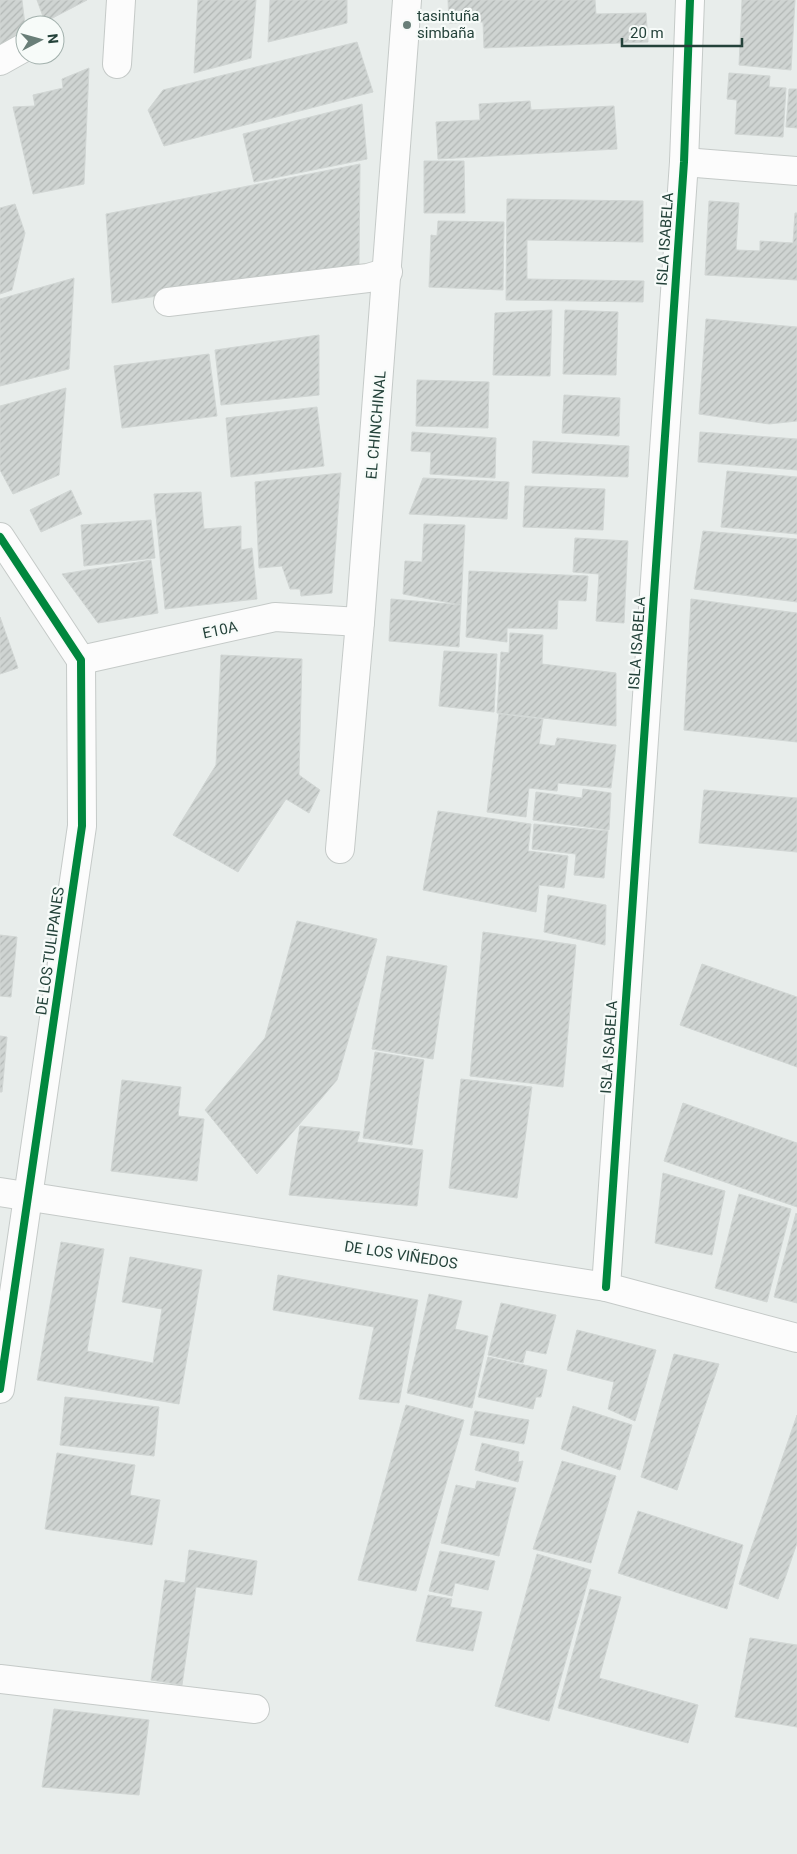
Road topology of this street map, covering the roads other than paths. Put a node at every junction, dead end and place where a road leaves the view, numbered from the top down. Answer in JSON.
{"nodes":[{"id":1,"x":121,"y":0,"type":"edge"},
{"id":2,"x":407,"y":0,"type":"edge"},
{"id":3,"x":690,"y":0,"type":"edge"},
{"id":4,"x":15,"y":53,"type":"edge"},
{"id":5,"x":0,"y":61,"type":"edge"},
{"id":6,"x":117,"y":64,"type":"dead end"},
{"id":7,"x":684,"y":162,"type":"junction"},
{"id":8,"x":797,"y":171,"type":"edge"},
{"id":9,"x":388,"y":272,"type":"junction"},
{"id":10,"x":168,"y":302,"type":"dead end"},
{"id":11,"x":0,"y":537,"type":"edge"},
{"id":12,"x":360,"y":622,"type":"junction"},
{"id":13,"x":81,"y":660,"type":"junction"},
{"id":14,"x":340,"y":849,"type":"dead end"},
{"id":15,"x":0,"y":1192,"type":"edge"},
{"id":16,"x":28,"y":1195,"type":"junction"},
{"id":17,"x":606,"y":1287,"type":"junction"},
{"id":18,"x":797,"y":1338,"type":"edge"},
{"id":19,"x":0,"y":1389,"type":"edge"},
{"id":20,"x":0,"y":1679,"type":"edge"},
{"id":21,"x":255,"y":1709,"type":"dead end"}],
"edges":[{"from":1,"to":6,"type":"street"},
{"from":2,"to":9,"type":"street","name":"EL CHINCHINAL"},
{"from":3,"to":7,"type":"street","name":"ISLA ISABELA"},
{"from":4,"to":5,"type":"street"},
{"from":7,"to":8,"type":"street"},
{"from":7,"to":17,"type":"street","name":"ISLA ISABELA"},
{"from":9,"to":10,"type":"street"},
{"from":9,"to":12,"type":"street","name":"EL CHINCHINAL"},
{"from":11,"to":13,"type":"street"},
{"from":12,"to":13,"type":"street","name":"E10A"},
{"from":12,"to":14,"type":"street","name":"EL CHINCHINAL"},
{"from":13,"to":16,"type":"street","name":"DE LOS TULIPANES"},
{"from":15,"to":16,"type":"street","name":"DE LOS VIÑEDOS"},
{"from":16,"to":17,"type":"street","name":"DE LOS VIÑEDOS"},
{"from":16,"to":19,"type":"street","name":"DE LOS TULIPANES"},
{"from":17,"to":18,"type":"street","name":"DE LOS VIÑEDOS"},
{"from":20,"to":21,"type":"street"}]}
